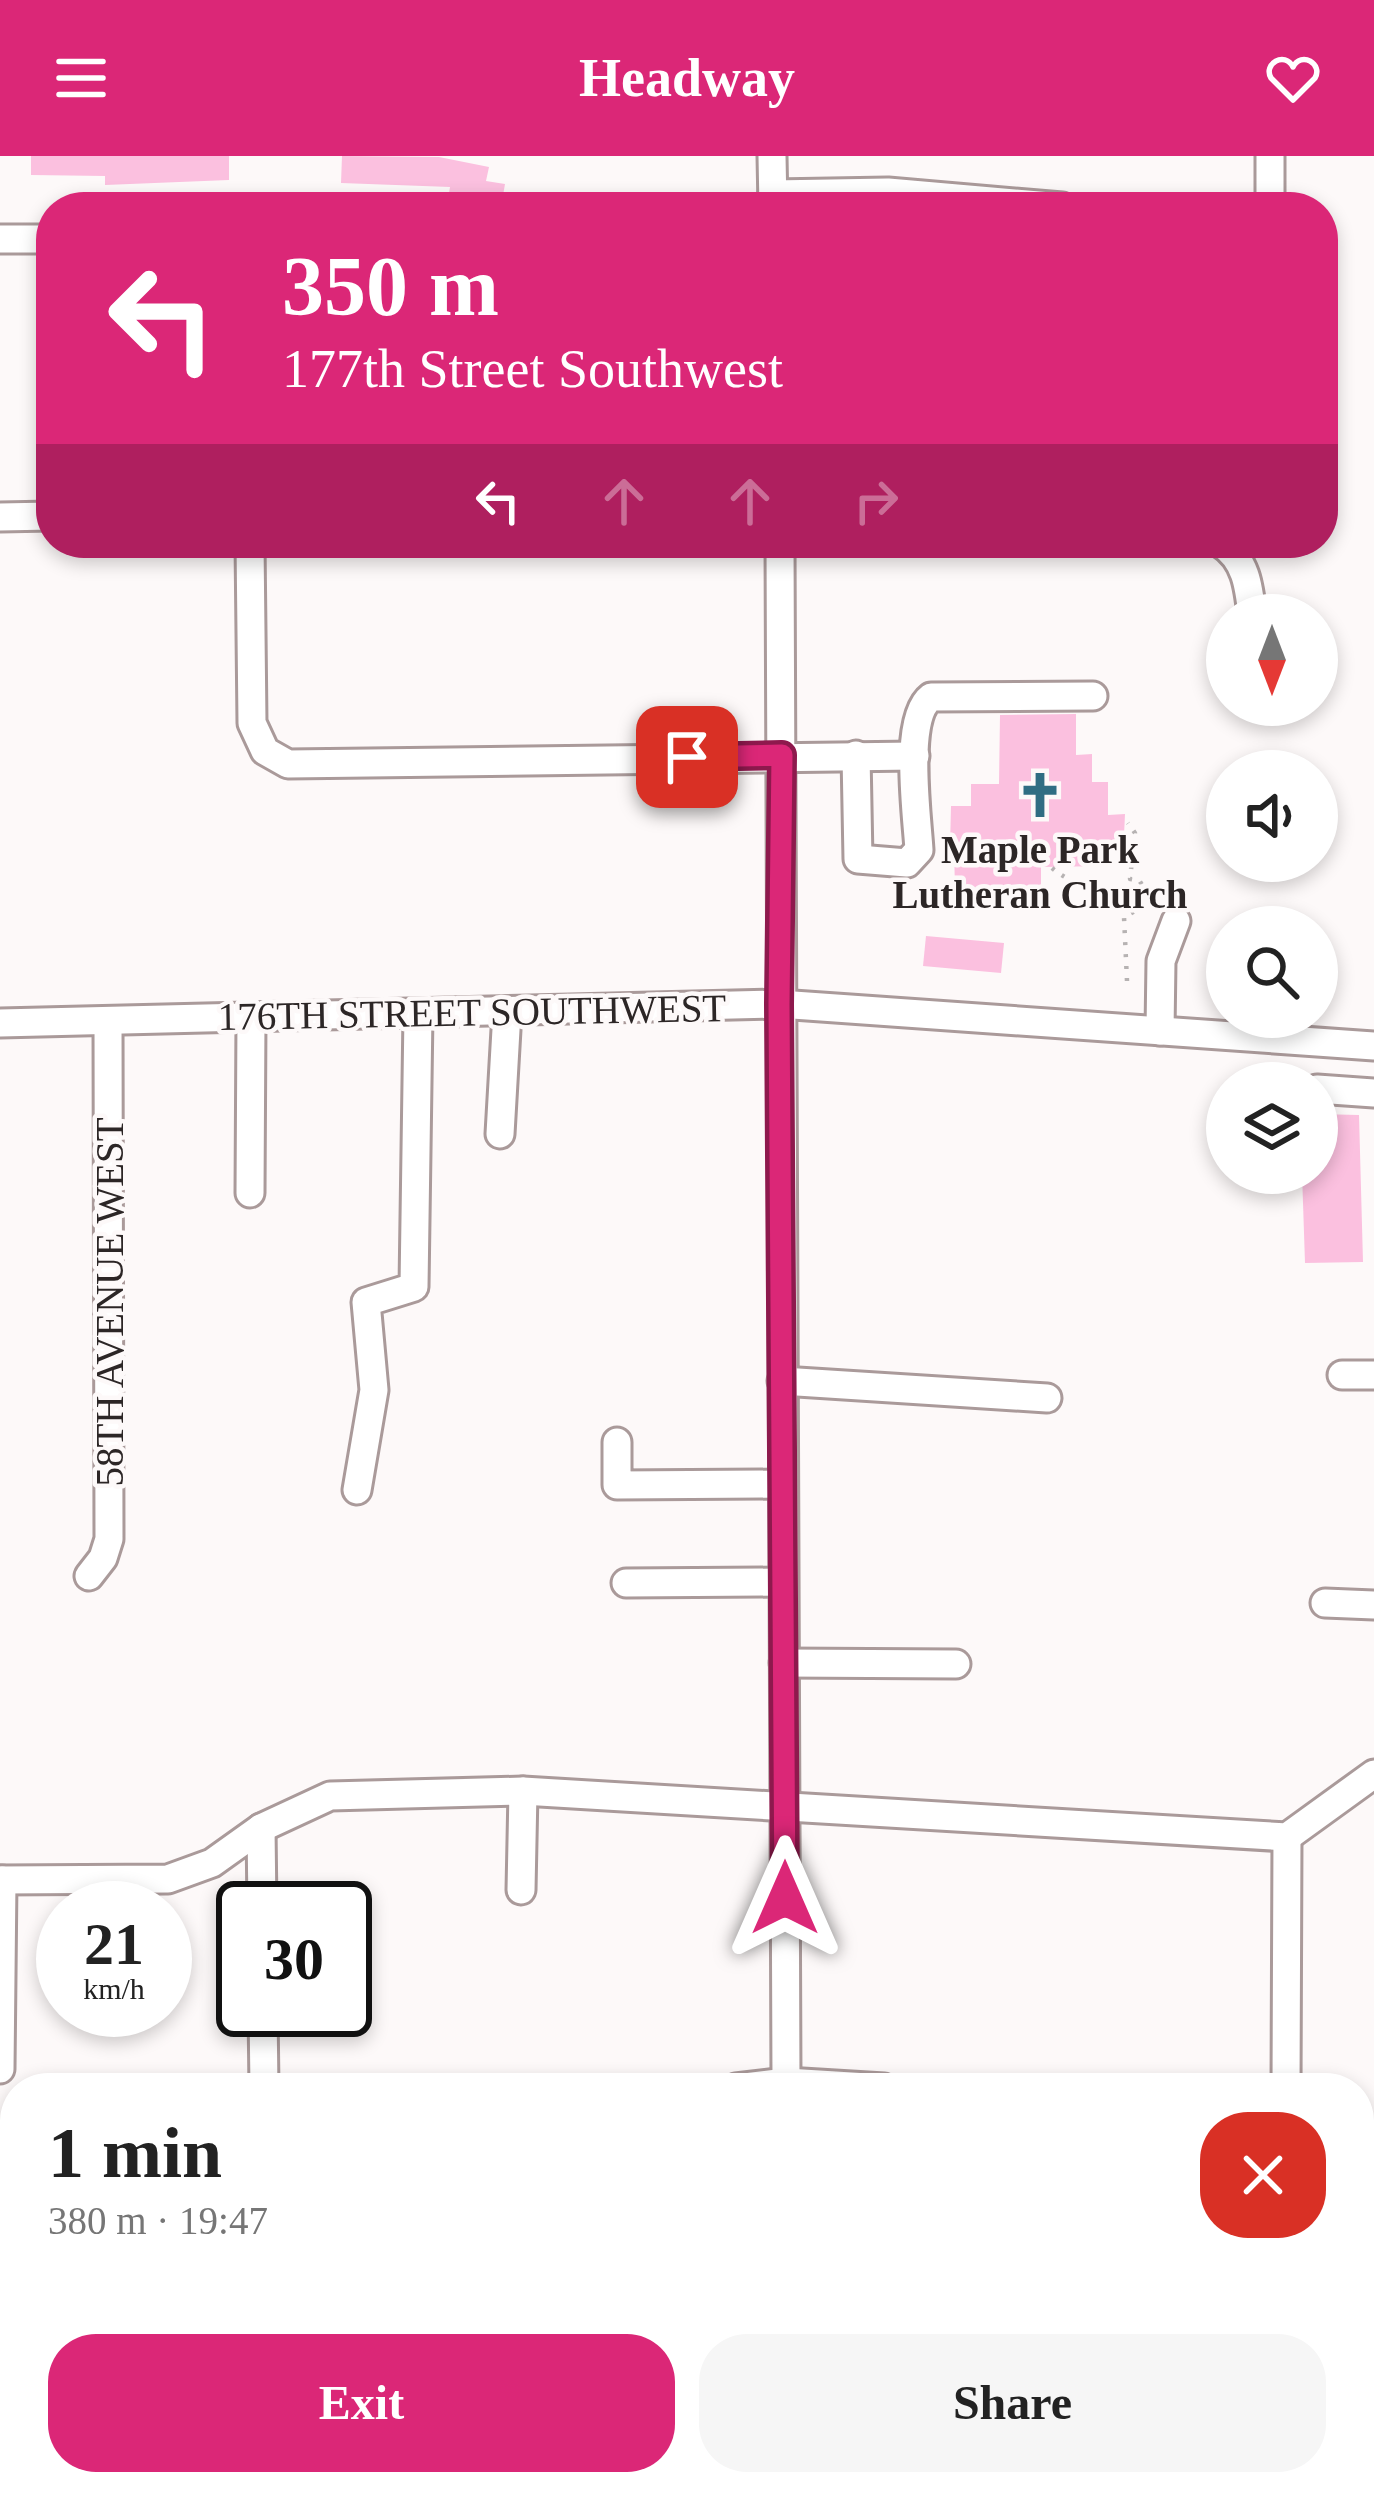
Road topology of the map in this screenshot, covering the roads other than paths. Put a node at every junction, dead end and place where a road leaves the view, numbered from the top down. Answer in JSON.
{"nodes":[{"id":1,"x":772,"y":156,"type":"edge"},
{"id":2,"x":1270,"y":156,"type":"edge"},
{"id":3,"x":773,"y":192,"type":"edge"},
{"id":4,"x":1270,"y":192,"type":"edge"},
{"id":5,"x":0,"y":238,"type":"edge"},
{"id":6,"x":36,"y":239,"type":"edge"},
{"id":7,"x":36,"y":516,"type":"edge"},
{"id":8,"x":0,"y":517,"type":"edge"},
{"id":9,"x":250,"y":558,"type":"edge"},
{"id":10,"x":780,"y":558,"type":"edge"},
{"id":11,"x":1235,"y":558,"type":"edge"},
{"id":12,"x":1248,"y":594,"type":"edge"},
{"id":13,"x":1093,"y":696,"type":"dead end"},
{"id":14,"x":782,"y":755,"type":"junction"},
{"id":15,"x":856,"y":755,"type":"junction"},
{"id":16,"x":915,"y":756,"type":"junction"},
{"id":17,"x":1176,"y":921,"type":"dead end"},
{"id":18,"x":779,"y":1004,"type":"junction"},
{"id":19,"x":506,"y":1012,"type":"junction"},
{"id":20,"x":418,"y":1014,"type":"junction"},
{"id":21,"x":251,"y":1018,"type":"junction"},
{"id":22,"x":108,"y":1021,"type":"junction"},
{"id":23,"x":0,"y":1023,"type":"edge"},
{"id":24,"x":1160,"y":1030,"type":"junction"},
{"id":25,"x":1310,"y":1041,"type":"junction"},
{"id":26,"x":1374,"y":1046,"type":"edge"},
{"id":27,"x":1312,"y":1062,"type":"edge"},
{"id":28,"x":1338,"y":1089,"type":"edge"},
{"id":29,"x":1374,"y":1093,"type":"edge"},
{"id":30,"x":500,"y":1134,"type":"dead end"},
{"id":31,"x":250,"y":1193,"type":"dead end"},
{"id":32,"x":1342,"y":1375,"type":"dead end"},
{"id":33,"x":1374,"y":1375,"type":"edge"},
{"id":34,"x":782,"y":1381,"type":"junction"},
{"id":35,"x":1048,"y":1398,"type":"dead end"},
{"id":36,"x":617,"y":1442,"type":"dead end"},
{"id":37,"x":783,"y":1484,"type":"junction"},
{"id":38,"x":357,"y":1490,"type":"dead end"},
{"id":39,"x":89,"y":1576,"type":"dead end"},
{"id":40,"x":783,"y":1582,"type":"junction"},
{"id":41,"x":626,"y":1583,"type":"dead end"},
{"id":42,"x":1325,"y":1603,"type":"dead end"},
{"id":43,"x":1374,"y":1605,"type":"edge"},
{"id":44,"x":784,"y":1663,"type":"junction"},
{"id":45,"x":956,"y":1664,"type":"dead end"},
{"id":46,"x":1374,"y":1774,"type":"edge"},
{"id":47,"x":523,"y":1791,"type":"junction"},
{"id":48,"x":785,"y":1806,"type":"junction"},
{"id":49,"x":261,"y":1828,"type":"junction"},
{"id":50,"x":1287,"y":1837,"type":"junction"},
{"id":51,"x":1,"y":1880,"type":"edge"},
{"id":52,"x":262,"y":1881,"type":"edge"},
{"id":53,"x":521,"y":1889,"type":"dead end"},
{"id":54,"x":263,"y":2037,"type":"edge"},
{"id":55,"x":0,"y":2069,"type":"edge"},
{"id":56,"x":264,"y":2073,"type":"edge"},
{"id":57,"x":786,"y":2073,"type":"edge"},
{"id":58,"x":1286,"y":2073,"type":"edge"}],
"edges":[{"from":1,"to":3,"type":"street"},
{"from":2,"to":4,"type":"street"},
{"from":5,"to":6,"type":"street"},
{"from":7,"to":8,"type":"street"},
{"from":9,"to":14,"type":"street"},
{"from":10,"to":14,"type":"street"},
{"from":11,"to":12,"type":"street"},
{"from":13,"to":16,"type":"street"},
{"from":14,"to":15,"type":"street"},
{"from":14,"to":18,"type":"street"},
{"from":15,"to":16,"type":"street"},
{"from":15,"to":16,"type":"street"},
{"from":17,"to":24,"type":"street"},
{"from":18,"to":19,"type":"street","name":"176TH STREET SOUTHWEST"},
{"from":18,"to":24,"type":"street","name":"176TH STREET SOUTHWEST"},
{"from":18,"to":34,"type":"street"},
{"from":19,"to":20,"type":"street","name":"176TH STREET SOUTHWEST"},
{"from":19,"to":30,"type":"street"},
{"from":20,"to":21,"type":"street","name":"176TH STREET SOUTHWEST"},
{"from":20,"to":38,"type":"street"},
{"from":21,"to":22,"type":"street","name":"176TH STREET SOUTHWEST"},
{"from":21,"to":31,"type":"street"},
{"from":22,"to":23,"type":"street","name":"176TH STREET SOUTHWEST"},
{"from":22,"to":39,"type":"street","name":"58TH AVENUE WEST"},
{"from":24,"to":25,"type":"street","name":"176TH STREET SOUTHWEST"},
{"from":25,"to":26,"type":"street","name":"176TH STREET SOUTHWEST"},
{"from":25,"to":27,"type":"street"},
{"from":28,"to":29,"type":"street"},
{"from":32,"to":33,"type":"street"},
{"from":34,"to":35,"type":"street"},
{"from":34,"to":37,"type":"street"},
{"from":36,"to":37,"type":"street"},
{"from":37,"to":40,"type":"street"},
{"from":40,"to":41,"type":"street"},
{"from":40,"to":44,"type":"street"},
{"from":42,"to":43,"type":"street"},
{"from":44,"to":45,"type":"street"},
{"from":44,"to":48,"type":"street"},
{"from":46,"to":50,"type":"street"},
{"from":47,"to":48,"type":"street"},
{"from":47,"to":49,"type":"street"},
{"from":47,"to":53,"type":"street"},
{"from":48,"to":50,"type":"street"},
{"from":48,"to":57,"type":"street"},
{"from":49,"to":51,"type":"street"},
{"from":49,"to":52,"type":"street"},
{"from":50,"to":58,"type":"street"},
{"from":51,"to":55,"type":"street"},
{"from":54,"to":56,"type":"street"}]}
